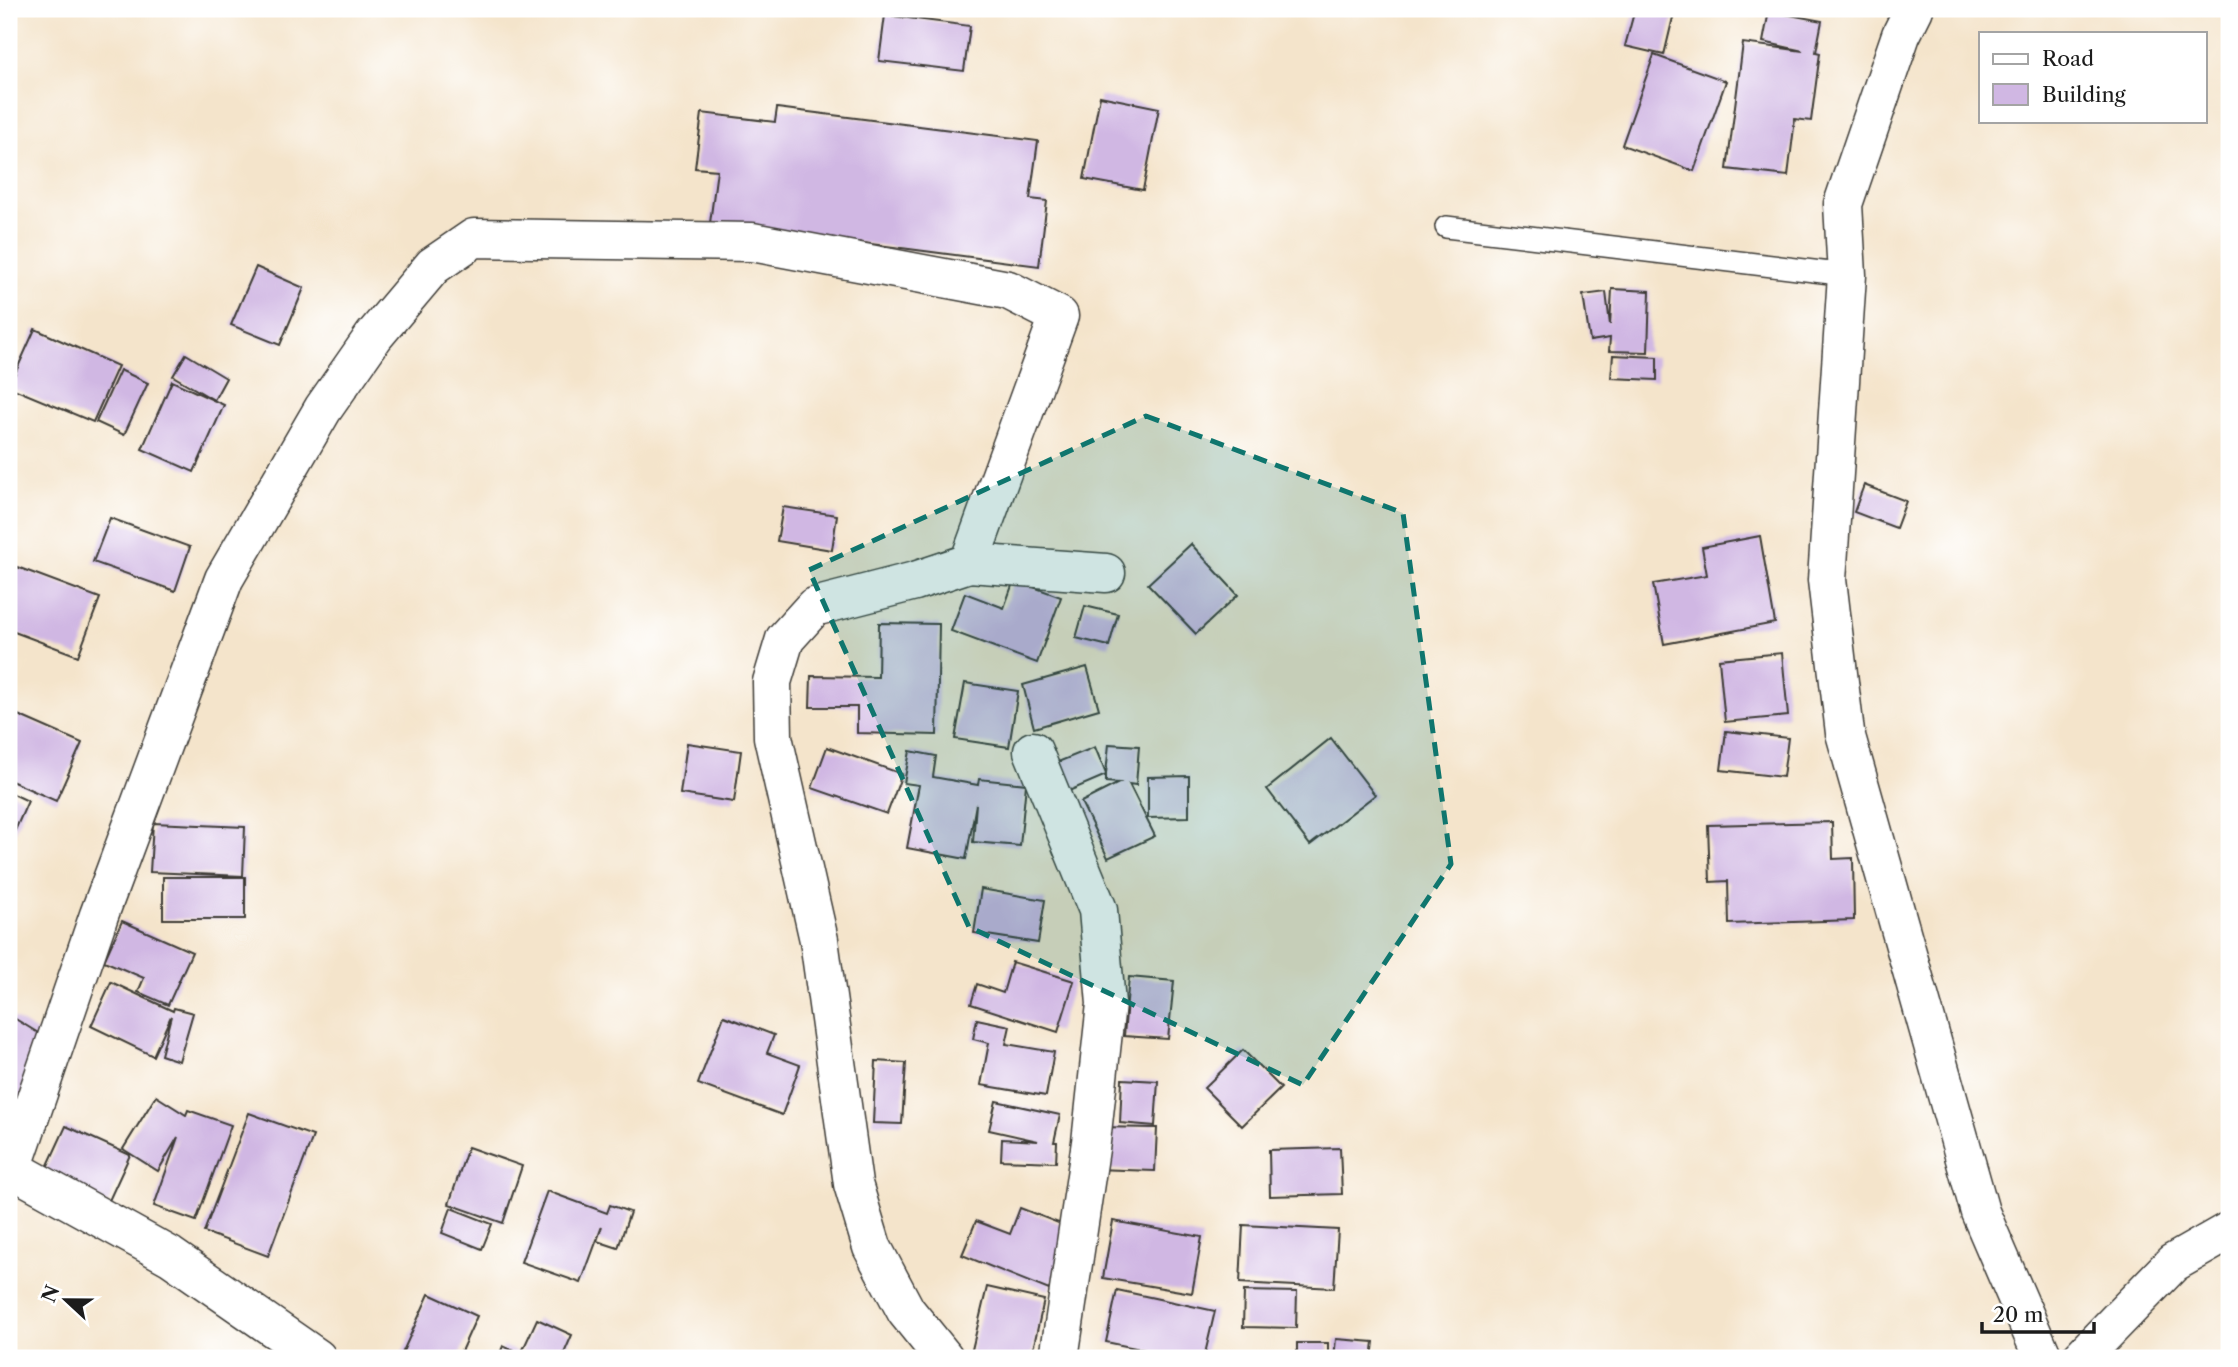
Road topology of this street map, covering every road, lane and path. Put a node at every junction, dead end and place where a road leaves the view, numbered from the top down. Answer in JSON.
{"nodes":[{"id":1,"x":1914,"y":9,"type":"edge"},
{"id":2,"x":1446,"y":227,"type":"dead end"},
{"id":3,"x":1847,"y":275,"type":"junction"},
{"id":4,"x":969,"y":564,"type":"junction"},
{"id":5,"x":1106,"y":573,"type":"dead end"},
{"id":6,"x":1033,"y":751,"type":"dead end"},
{"id":7,"x":10,"y":1168,"type":"edge"},
{"id":8,"x":2229,"y":1231,"type":"edge"},
{"id":9,"x":317,"y":1358,"type":"edge"},
{"id":10,"x":944,"y":1358,"type":"edge"},
{"id":11,"x":1059,"y":1358,"type":"edge"},
{"id":12,"x":2043,"y":1358,"type":"edge"},
{"id":13,"x":2081,"y":1358,"type":"edge"}],
"edges":[{"from":1,"to":3,"type":"street"},
{"from":2,"to":3,"type":"lane"},
{"from":3,"to":12,"type":"street"},
{"from":4,"to":5,"type":"street"},
{"from":4,"to":7,"type":"street"},
{"from":4,"to":10,"type":"street"},
{"from":6,"to":11,"type":"street"},
{"from":7,"to":9,"type":"street"},
{"from":8,"to":13,"type":"street"}]}
